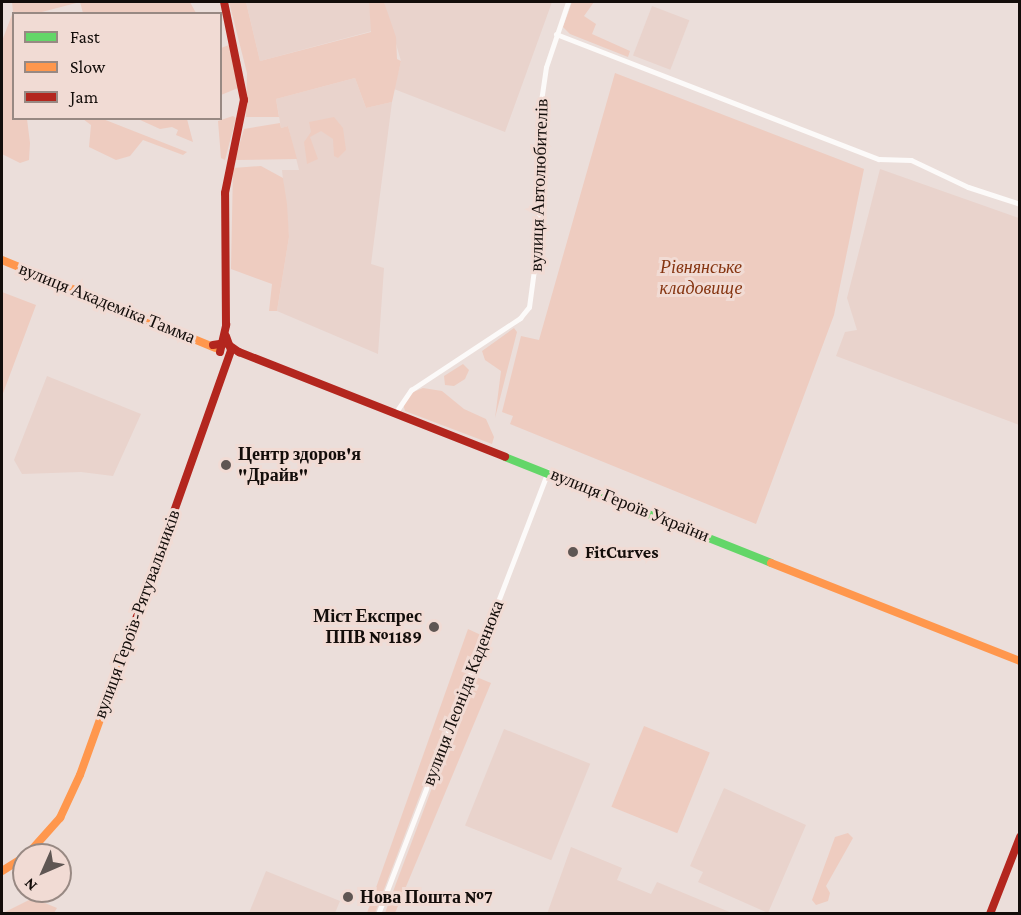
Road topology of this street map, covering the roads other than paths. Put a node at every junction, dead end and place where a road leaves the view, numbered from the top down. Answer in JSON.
{"nodes":[{"id":1,"x":224,"y":2,"type":"edge"},
{"id":2,"x":568,"y":2,"type":"edge"},
{"id":3,"x":556,"y":34,"type":"junction"},
{"id":4,"x":1020,"y":204,"type":"edge"},
{"id":5,"x":2,"y":260,"type":"edge"},
{"id":6,"x":225,"y":348,"type":"junction"},
{"id":7,"x":396,"y":412,"type":"junction"},
{"id":8,"x":548,"y":472,"type":"junction"},
{"id":9,"x":1020,"y":661,"type":"edge"},
{"id":10,"x":1020,"y":837,"type":"edge"},
{"id":11,"x":37,"y":843,"type":"edge"},
{"id":12,"x":378,"y":914,"type":"edge"},
{"id":13,"x":990,"y":914,"type":"edge"}],
"edges":[{"from":1,"to":6,"type":"main road","name":"вулиця Героїв-Рятувальників"},
{"from":2,"to":3,"type":"street","name":"вулиця Автолюбителів"},
{"from":3,"to":4,"type":"street"},
{"from":3,"to":7,"type":"street","name":"вулиця Автолюбителів"},
{"from":5,"to":6,"type":"main road","name":"вулиця Академіка Тамма"},
{"from":6,"to":7,"type":"main road","name":"вулиця Героїв України"},
{"from":6,"to":11,"type":"main road","name":"вулиця Героїв-Рятувальників"},
{"from":7,"to":8,"type":"main road","name":"вулиця Героїв України"},
{"from":8,"to":9,"type":"main road","name":"вулиця Героїв України"},
{"from":8,"to":12,"type":"street","name":"вулиця Леоніда Каденюка"},
{"from":10,"to":13,"type":"main road"}]}
